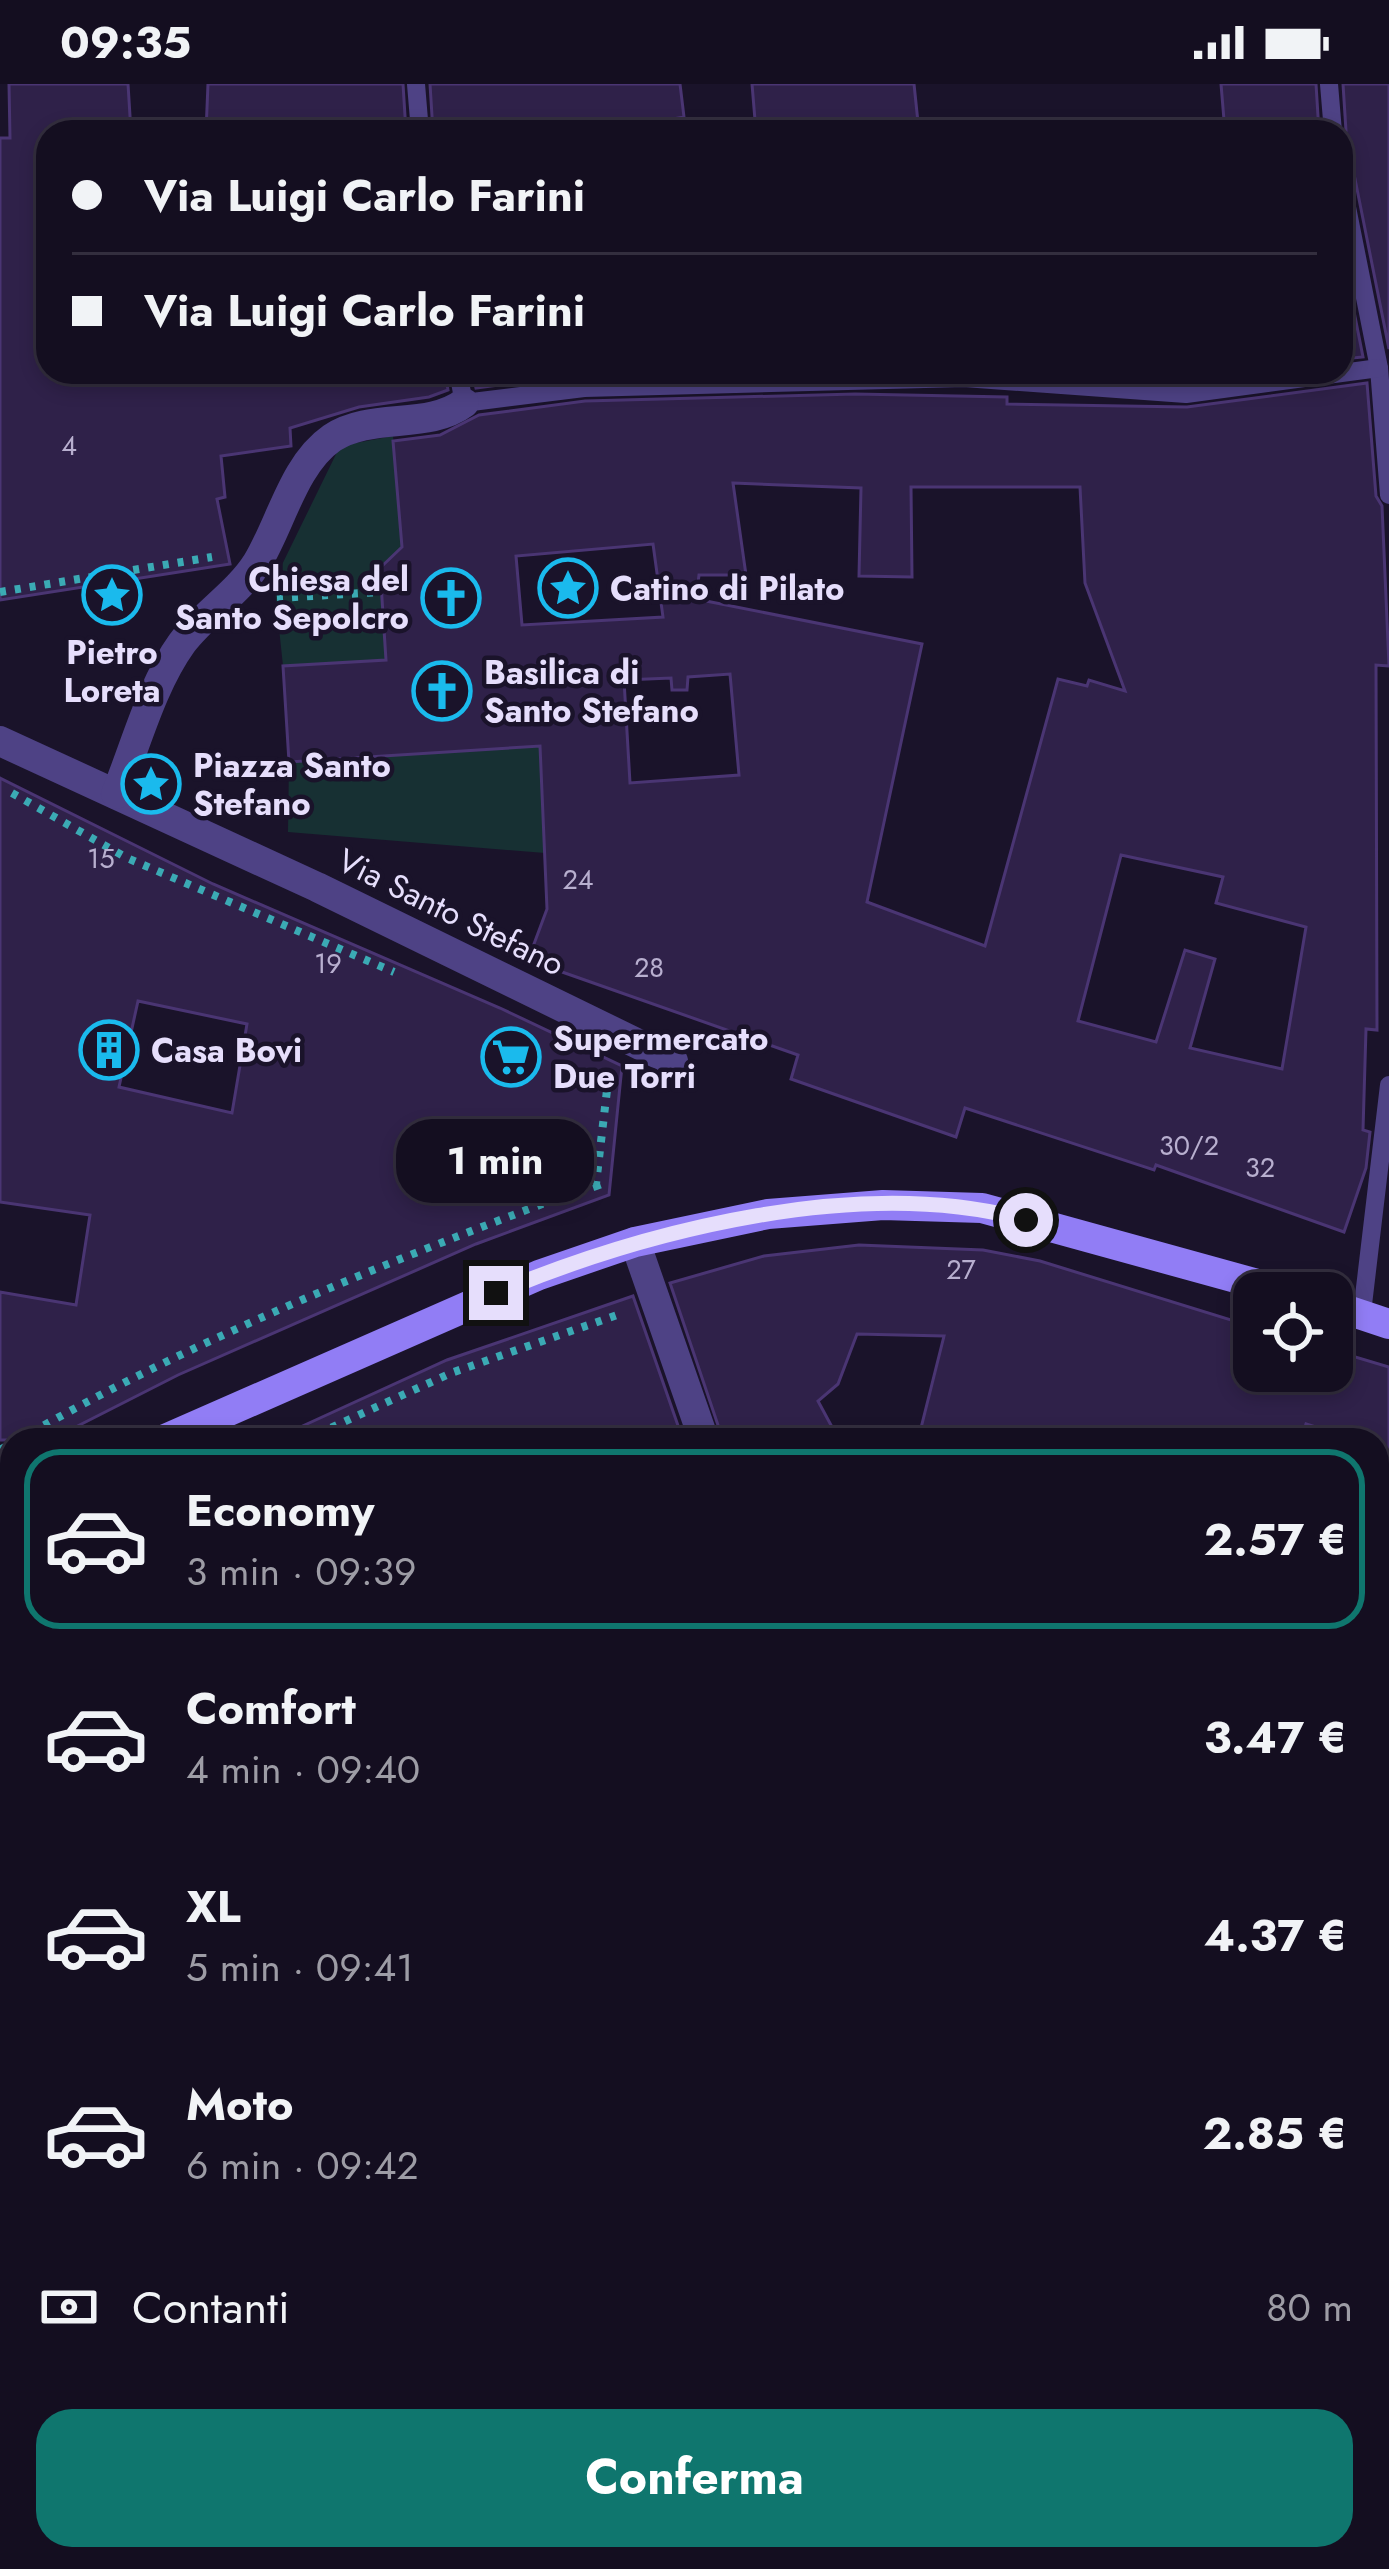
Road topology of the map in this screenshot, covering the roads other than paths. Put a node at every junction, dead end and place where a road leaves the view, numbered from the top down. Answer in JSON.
{"nodes":[{"id":1,"x":416,"y":84,"type":"edge"},
{"id":2,"x":1329,"y":84,"type":"edge"},
{"id":3,"x":420,"y":120,"type":"edge"},
{"id":4,"x":1333,"y":120,"type":"edge"},
{"id":5,"x":1353,"y":237,"type":"edge"},
{"id":6,"x":1379,"y":368,"type":"junction"},
{"id":7,"x":1353,"y":372,"type":"edge"},
{"id":8,"x":722,"y":384,"type":"edge"},
{"id":9,"x":1055,"y":384,"type":"edge"},
{"id":10,"x":1260,"y":384,"type":"edge"},
{"id":11,"x":461,"y":387,"type":"edge"},
{"id":12,"x":1389,"y":495,"type":"edge"},
{"id":13,"x":0,"y":741,"type":"edge"},
{"id":14,"x":116,"y":794,"type":"junction"},
{"id":15,"x":673,"y":1061,"type":"dead end"},
{"id":16,"x":1389,"y":1085,"type":"edge"},
{"id":17,"x":635,"y":1242,"type":"junction"},
{"id":18,"x":1233,"y":1277,"type":"edge"},
{"id":19,"x":1361,"y":1314,"type":"edge"},
{"id":20,"x":190,"y":1428,"type":"edge"},
{"id":21,"x":700,"y":1428,"type":"edge"}],
"edges":[{"from":1,"to":3,"type":"lane"},
{"from":2,"to":4,"type":"lane"},
{"from":5,"to":6,"type":"lane"},
{"from":6,"to":7,"type":"lane"},
{"from":6,"to":12,"type":"lane"},
{"from":8,"to":11,"type":"lane"},
{"from":9,"to":10,"type":"lane"},
{"from":11,"to":14,"type":"street"},
{"from":13,"to":14,"type":"street","name":"Via Santo Stefano"},
{"from":14,"to":15,"type":"street","name":"Via Santo Stefano"},
{"from":16,"to":19,"type":"lane"},
{"from":17,"to":18,"type":"street"},
{"from":17,"to":20,"type":"street"},
{"from":17,"to":21,"type":"street"}]}
